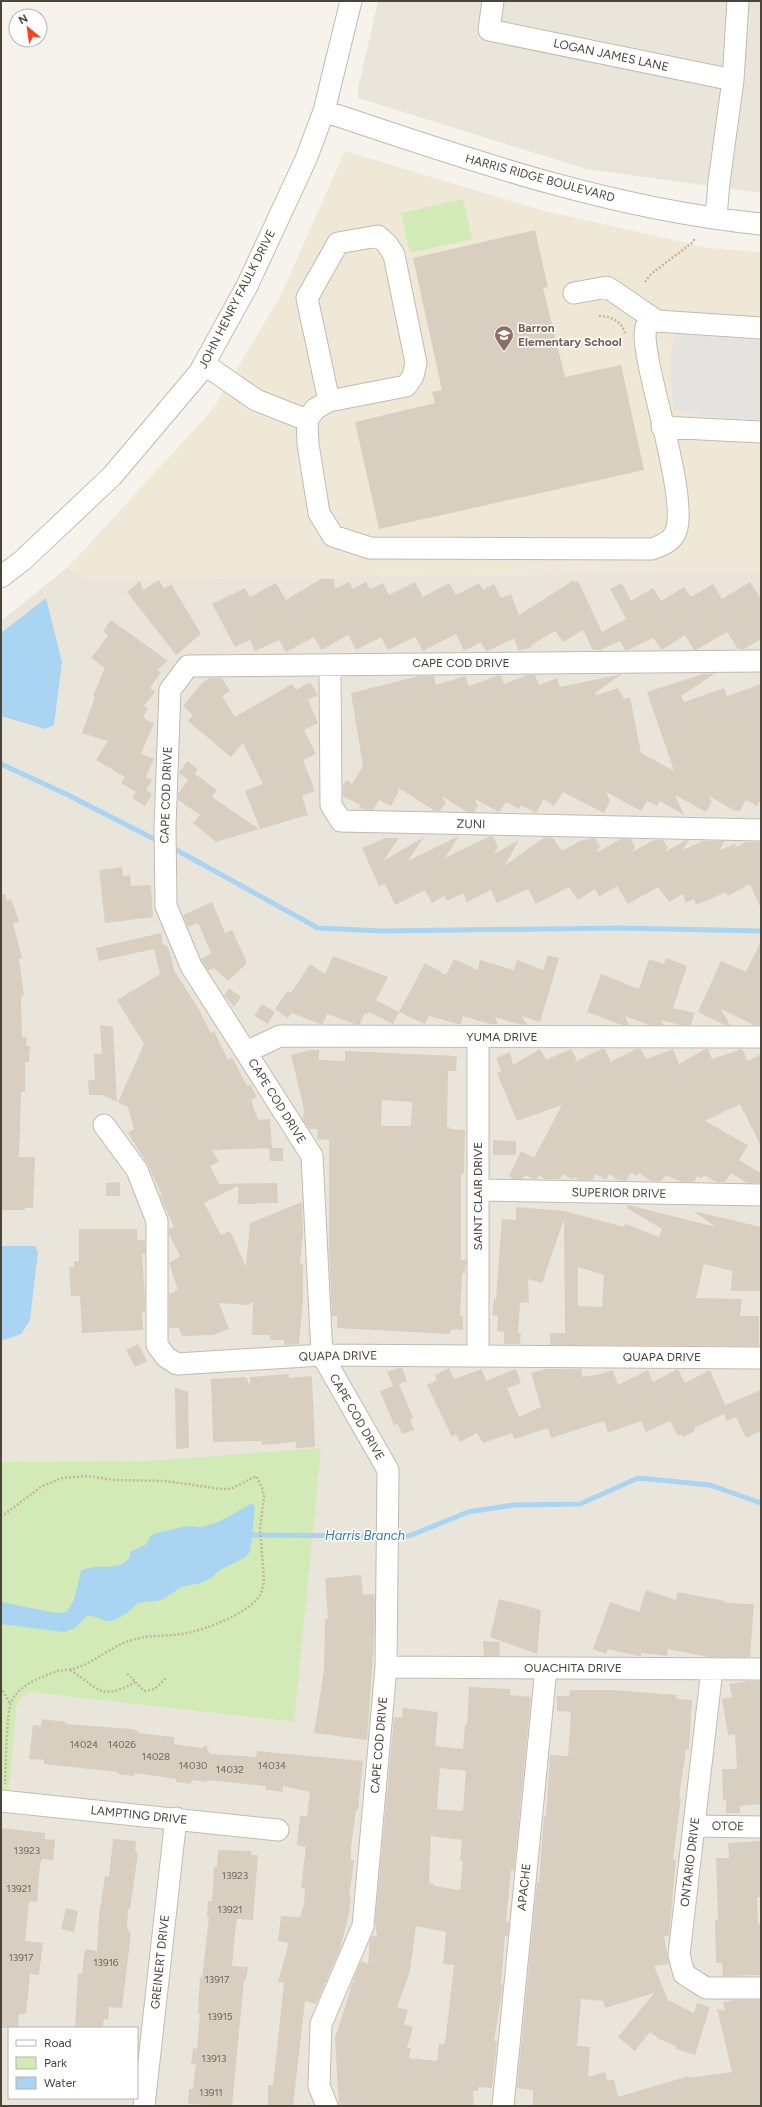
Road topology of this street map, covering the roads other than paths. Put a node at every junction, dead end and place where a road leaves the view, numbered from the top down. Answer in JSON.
{"nodes":[{"id":1,"x":351,"y":1,"type":"edge"},
{"id":2,"x":493,"y":1,"type":"edge"},
{"id":3,"x":738,"y":1,"type":"edge"},
{"id":4,"x":733,"y":80,"type":"junction"},
{"id":5,"x":324,"y":112,"type":"junction"},
{"id":6,"x":716,"y":218,"type":"junction"},
{"id":7,"x":761,"y":224,"type":"edge"},
{"id":8,"x":574,"y":293,"type":"dead end"},
{"id":9,"x":657,"y":320,"type":"junction"},
{"id":10,"x":761,"y":328,"type":"edge"},
{"id":11,"x":204,"y":364,"type":"junction"},
{"id":12,"x":329,"y":401,"type":"junction"},
{"id":13,"x":307,"y":420,"type":"junction"},
{"id":14,"x":662,"y":427,"type":"junction"},
{"id":15,"x":761,"y":432,"type":"edge"},
{"id":16,"x":1,"y":577,"type":"edge"},
{"id":17,"x":761,"y":661,"type":"edge"},
{"id":18,"x":330,"y":665,"type":"junction"},
{"id":19,"x":761,"y":830,"type":"edge"},
{"id":20,"x":478,"y":1036,"type":"junction"},
{"id":21,"x":761,"y":1037,"type":"edge"},
{"id":22,"x":246,"y":1052,"type":"junction"},
{"id":23,"x":104,"y":1125,"type":"dead end"},
{"id":24,"x":478,"y":1190,"type":"junction"},
{"id":25,"x":761,"y":1195,"type":"edge"},
{"id":26,"x":322,"y":1355,"type":"junction"},
{"id":27,"x":478,"y":1356,"type":"junction"},
{"id":28,"x":761,"y":1358,"type":"edge"},
{"id":29,"x":386,"y":1667,"type":"junction"},
{"id":30,"x":546,"y":1668,"type":"junction"},
{"id":31,"x":712,"y":1669,"type":"junction"},
{"id":32,"x":761,"y":1669,"type":"edge"},
{"id":33,"x":3,"y":1793,"type":"edge"},
{"id":34,"x":176,"y":1818,"type":"junction"},
{"id":35,"x":694,"y":1826,"type":"junction"},
{"id":36,"x":761,"y":1826,"type":"edge"},
{"id":37,"x":278,"y":1830,"type":"dead end"},
{"id":38,"x":761,"y":1988,"type":"edge"},
{"id":39,"x":144,"y":2106,"type":"edge"},
{"id":40,"x":327,"y":2106,"type":"edge"},
{"id":41,"x":503,"y":2106,"type":"edge"}],
"edges":[{"from":1,"to":5,"type":"street","name":"JOHN HENRY FAULK DRIVE"},
{"from":2,"to":4,"type":"street","name":"LOGAN JAMES LANE"},
{"from":3,"to":4,"type":"street"},
{"from":4,"to":6,"type":"street"},
{"from":5,"to":6,"type":"street","name":"HARRIS RIDGE BOULEVARD"},
{"from":5,"to":11,"type":"street","name":"JOHN HENRY FAULK DRIVE"},
{"from":6,"to":7,"type":"street","name":"HARRIS RIDGE BOULEVARD"},
{"from":8,"to":9,"type":"street"},
{"from":9,"to":10,"type":"street"},
{"from":9,"to":14,"type":"street"},
{"from":11,"to":13,"type":"street"},
{"from":11,"to":16,"type":"street","name":"JOHN HENRY FAULK DRIVE"},
{"from":12,"to":12,"type":"street"},
{"from":12,"to":13,"type":"street"},
{"from":13,"to":14,"type":"street"},
{"from":14,"to":15,"type":"street"},
{"from":17,"to":18,"type":"street","name":"CAPE COD DRIVE"},
{"from":18,"to":19,"type":"street","name":"ZUNI"},
{"from":18,"to":22,"type":"street","name":"CAPE COD DRIVE"},
{"from":20,"to":21,"type":"street","name":"YUMA DRIVE"},
{"from":20,"to":22,"type":"street","name":"YUMA DRIVE"},
{"from":20,"to":24,"type":"street","name":"SAINT CLAIR DRIVE"},
{"from":22,"to":26,"type":"street","name":"CAPE COD DRIVE"},
{"from":23,"to":26,"type":"street","name":"QUAPA DRIVE"},
{"from":24,"to":25,"type":"street","name":"SUPERIOR DRIVE"},
{"from":24,"to":27,"type":"street","name":"SAINT CLAIR DRIVE"},
{"from":26,"to":27,"type":"street","name":"QUAPA DRIVE"},
{"from":26,"to":29,"type":"street","name":"CAPE COD DRIVE"},
{"from":27,"to":28,"type":"street","name":"QUAPA DRIVE"},
{"from":29,"to":30,"type":"street","name":"OUACHITA DRIVE"},
{"from":29,"to":40,"type":"street","name":"CAPE COD DRIVE"},
{"from":30,"to":31,"type":"street","name":"OUACHITA DRIVE"},
{"from":30,"to":41,"type":"street","name":"APACHE"},
{"from":31,"to":32,"type":"street","name":"OUACHITA DRIVE"},
{"from":31,"to":35,"type":"street","name":"ONTARIO DRIVE"},
{"from":33,"to":34,"type":"street","name":"LAMPTING DRIVE"},
{"from":34,"to":37,"type":"street","name":"LAMPTING DRIVE"},
{"from":34,"to":39,"type":"street","name":"GREINERT DRIVE"},
{"from":35,"to":36,"type":"street","name":"OTOE"},
{"from":35,"to":38,"type":"street","name":"ONTARIO DRIVE"}]}
